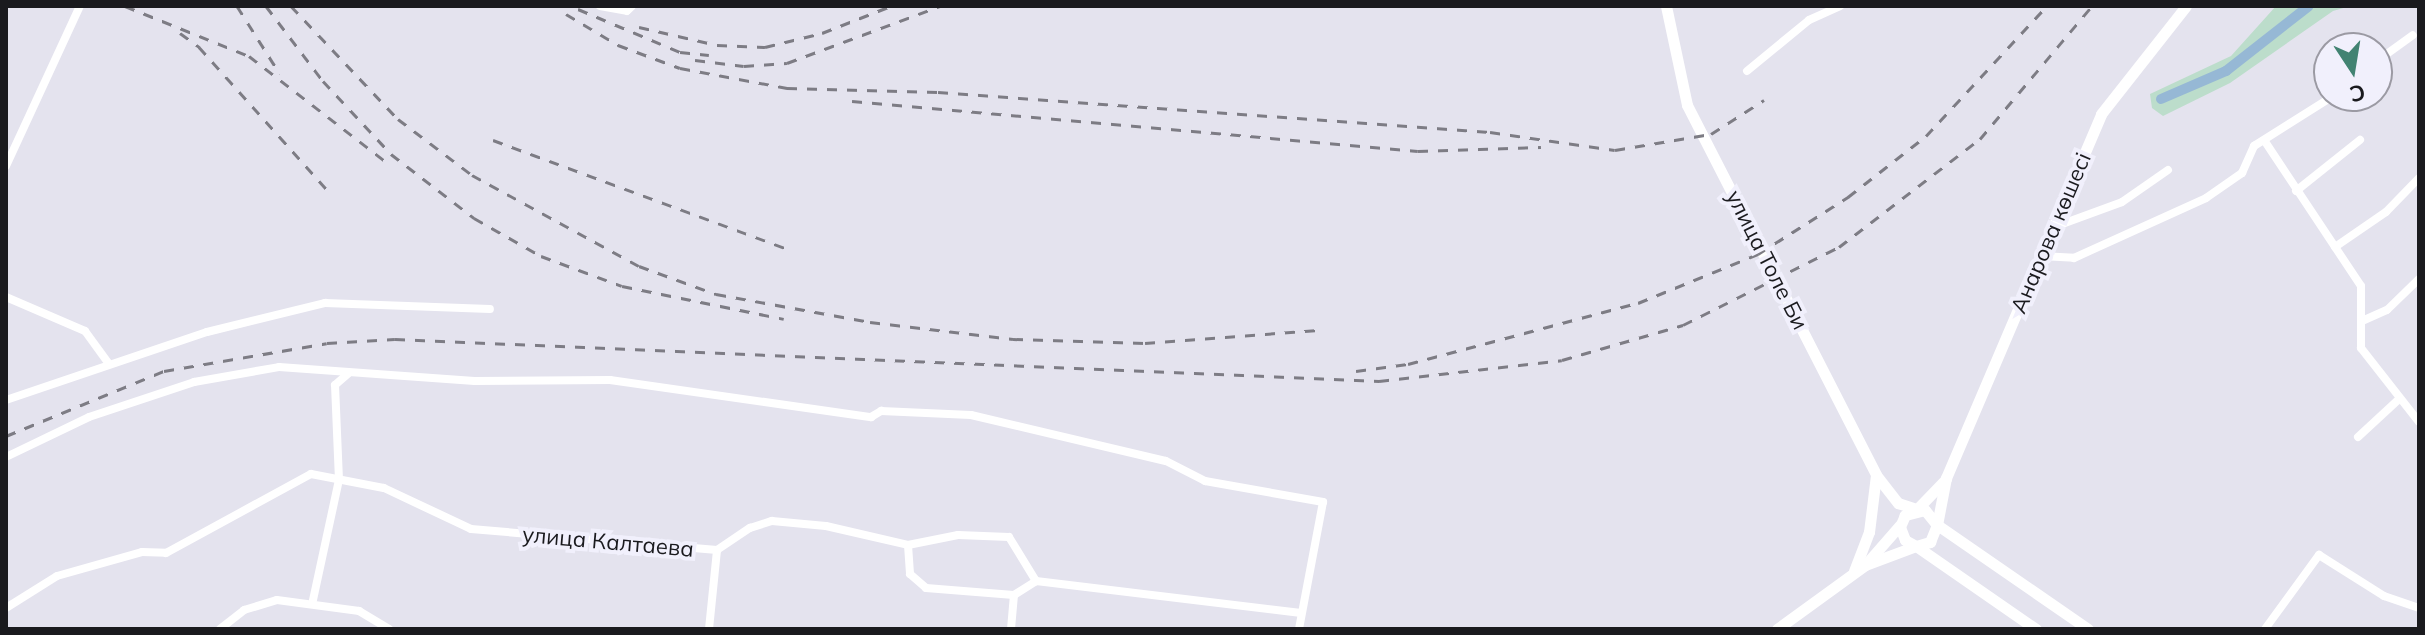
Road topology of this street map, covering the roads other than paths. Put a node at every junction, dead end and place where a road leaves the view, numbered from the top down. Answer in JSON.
{"nodes":[{"id":1,"x":80,"y":6,"type":"edge"},
{"id":2,"x":600,"y":6,"type":"edge"},
{"id":3,"x":632,"y":6,"type":"edge"},
{"id":4,"x":1666,"y":6,"type":"edge"},
{"id":5,"x":1840,"y":6,"type":"edge"},
{"id":6,"x":2186,"y":6,"type":"edge"},
{"id":7,"x":2413,"y":35,"type":"dead end"},
{"id":8,"x":2393,"y":49,"type":"edge"},
{"id":9,"x":1747,"y":71,"type":"dead end"},
{"id":10,"x":2313,"y":109,"type":"edge"},
{"id":11,"x":2264,"y":140,"type":"junction"},
{"id":12,"x":2360,"y":140,"type":"dead end"},
{"id":13,"x":6,"y":166,"type":"edge"},
{"id":14,"x":2168,"y":170,"type":"dead end"},
{"id":15,"x":2419,"y":178,"type":"edge"},
{"id":16,"x":2296,"y":191,"type":"junction"},
{"id":17,"x":2054,"y":227,"type":"junction"},
{"id":18,"x":2335,"y":247,"type":"junction"},
{"id":19,"x":2041,"y":256,"type":"junction"},
{"id":20,"x":2419,"y":279,"type":"edge"},
{"id":21,"x":6,"y":297,"type":"edge"},
{"id":22,"x":490,"y":309,"type":"dead end"},
{"id":23,"x":2362,"y":321,"type":"junction"},
{"id":24,"x":109,"y":364,"type":"junction"},
{"id":25,"x":350,"y":372,"type":"junction"},
{"id":26,"x":6,"y":400,"type":"edge"},
{"id":27,"x":2397,"y":401,"type":"junction"},
{"id":28,"x":2419,"y":422,"type":"edge"},
{"id":29,"x":2358,"y":437,"type":"dead end"},
{"id":30,"x":6,"y":457,"type":"edge"},
{"id":31,"x":1873,"y":470,"type":"junction"},
{"id":32,"x":1946,"y":478,"type":"junction"},
{"id":33,"x":339,"y":480,"type":"junction"},
{"id":34,"x":1898,"y":503,"type":"junction"},
{"id":35,"x":1917,"y":509,"type":"junction"},
{"id":36,"x":1937,"y":525,"type":"junction"},
{"id":37,"x":1900,"y":527,"type":"junction"},
{"id":38,"x":908,"y":545,"type":"junction"},
{"id":39,"x":1916,"y":546,"type":"junction"},
{"id":40,"x":717,"y":550,"type":"junction"},
{"id":41,"x":1865,"y":565,"type":"junction"},
{"id":42,"x":1852,"y":575,"type":"junction"},
{"id":43,"x":1036,"y":581,"type":"junction"},
{"id":44,"x":1014,"y":595,"type":"junction"},
{"id":45,"x":313,"y":600,"type":"junction"},
{"id":46,"x":6,"y":608,"type":"edge"},
{"id":47,"x":2419,"y":608,"type":"edge"},
{"id":48,"x":1301,"y":613,"type":"junction"},
{"id":49,"x":220,"y":629,"type":"edge"},
{"id":50,"x":389,"y":629,"type":"edge"},
{"id":51,"x":709,"y":629,"type":"edge"},
{"id":52,"x":1011,"y":629,"type":"edge"},
{"id":53,"x":1299,"y":629,"type":"edge"},
{"id":54,"x":1777,"y":629,"type":"edge"},
{"id":55,"x":2036,"y":629,"type":"edge"},
{"id":56,"x":2088,"y":629,"type":"edge"},
{"id":57,"x":2265,"y":629,"type":"edge"}],
"edges":[{"from":1,"to":13,"type":"street"},
{"from":2,"to":3,"type":"street"},
{"from":4,"to":31,"type":"main road","name":"улица Толе Би"},
{"from":5,"to":9,"type":"street"},
{"from":6,"to":17,"type":"main road","name":"Анарова көшесі"},
{"from":7,"to":8,"type":"street"},
{"from":10,"to":11,"type":"street"},
{"from":11,"to":16,"type":"street"},
{"from":11,"to":19,"type":"street"},
{"from":12,"to":16,"type":"street"},
{"from":14,"to":17,"type":"street"},
{"from":15,"to":18,"type":"street"},
{"from":16,"to":18,"type":"street"},
{"from":17,"to":19,"type":"main road","name":"Анарова көшесі"},
{"from":18,"to":23,"type":"street"},
{"from":19,"to":32,"type":"main road","name":"Анарова көшесі"},
{"from":20,"to":23,"type":"street"},
{"from":21,"to":24,"type":"street"},
{"from":22,"to":24,"type":"street"},
{"from":23,"to":27,"type":"street"},
{"from":24,"to":26,"type":"street"},
{"from":25,"to":30,"type":"street"},
{"from":25,"to":33,"type":"street"},
{"from":25,"to":48,"type":"street"},
{"from":27,"to":28,"type":"street"},
{"from":27,"to":29,"type":"street"},
{"from":31,"to":34,"type":"main road","name":"улица Толе Би"},
{"from":31,"to":42,"type":"main road"},
{"from":32,"to":35,"type":"main road"},
{"from":32,"to":36,"type":"main road"},
{"from":33,"to":40,"type":"street","name":"улица Калтаева"},
{"from":33,"to":45,"type":"street"},
{"from":33,"to":46,"type":"street","name":"улица Калтаева"},
{"from":34,"to":35,"type":"main road"},
{"from":34,"to":37,"type":"main road"},
{"from":35,"to":36,"type":"main road"},
{"from":35,"to":37,"type":"main road"},
{"from":36,"to":39,"type":"main road"},
{"from":36,"to":56,"type":"main road"},
{"from":37,"to":39,"type":"main road"},
{"from":37,"to":41,"type":"main road"},
{"from":38,"to":40,"type":"street","name":"улица Калтаева"},
{"from":38,"to":43,"type":"street"},
{"from":38,"to":44,"type":"street"},
{"from":39,"to":41,"type":"main road"},
{"from":39,"to":55,"type":"main road"},
{"from":40,"to":51,"type":"street"},
{"from":41,"to":42,"type":"main road"},
{"from":42,"to":54,"type":"main road"},
{"from":43,"to":44,"type":"street"},
{"from":43,"to":48,"type":"street"},
{"from":44,"to":52,"type":"street"},
{"from":45,"to":49,"type":"street"},
{"from":45,"to":50,"type":"street"},
{"from":47,"to":57,"type":"street"},
{"from":48,"to":53,"type":"street"}]}
